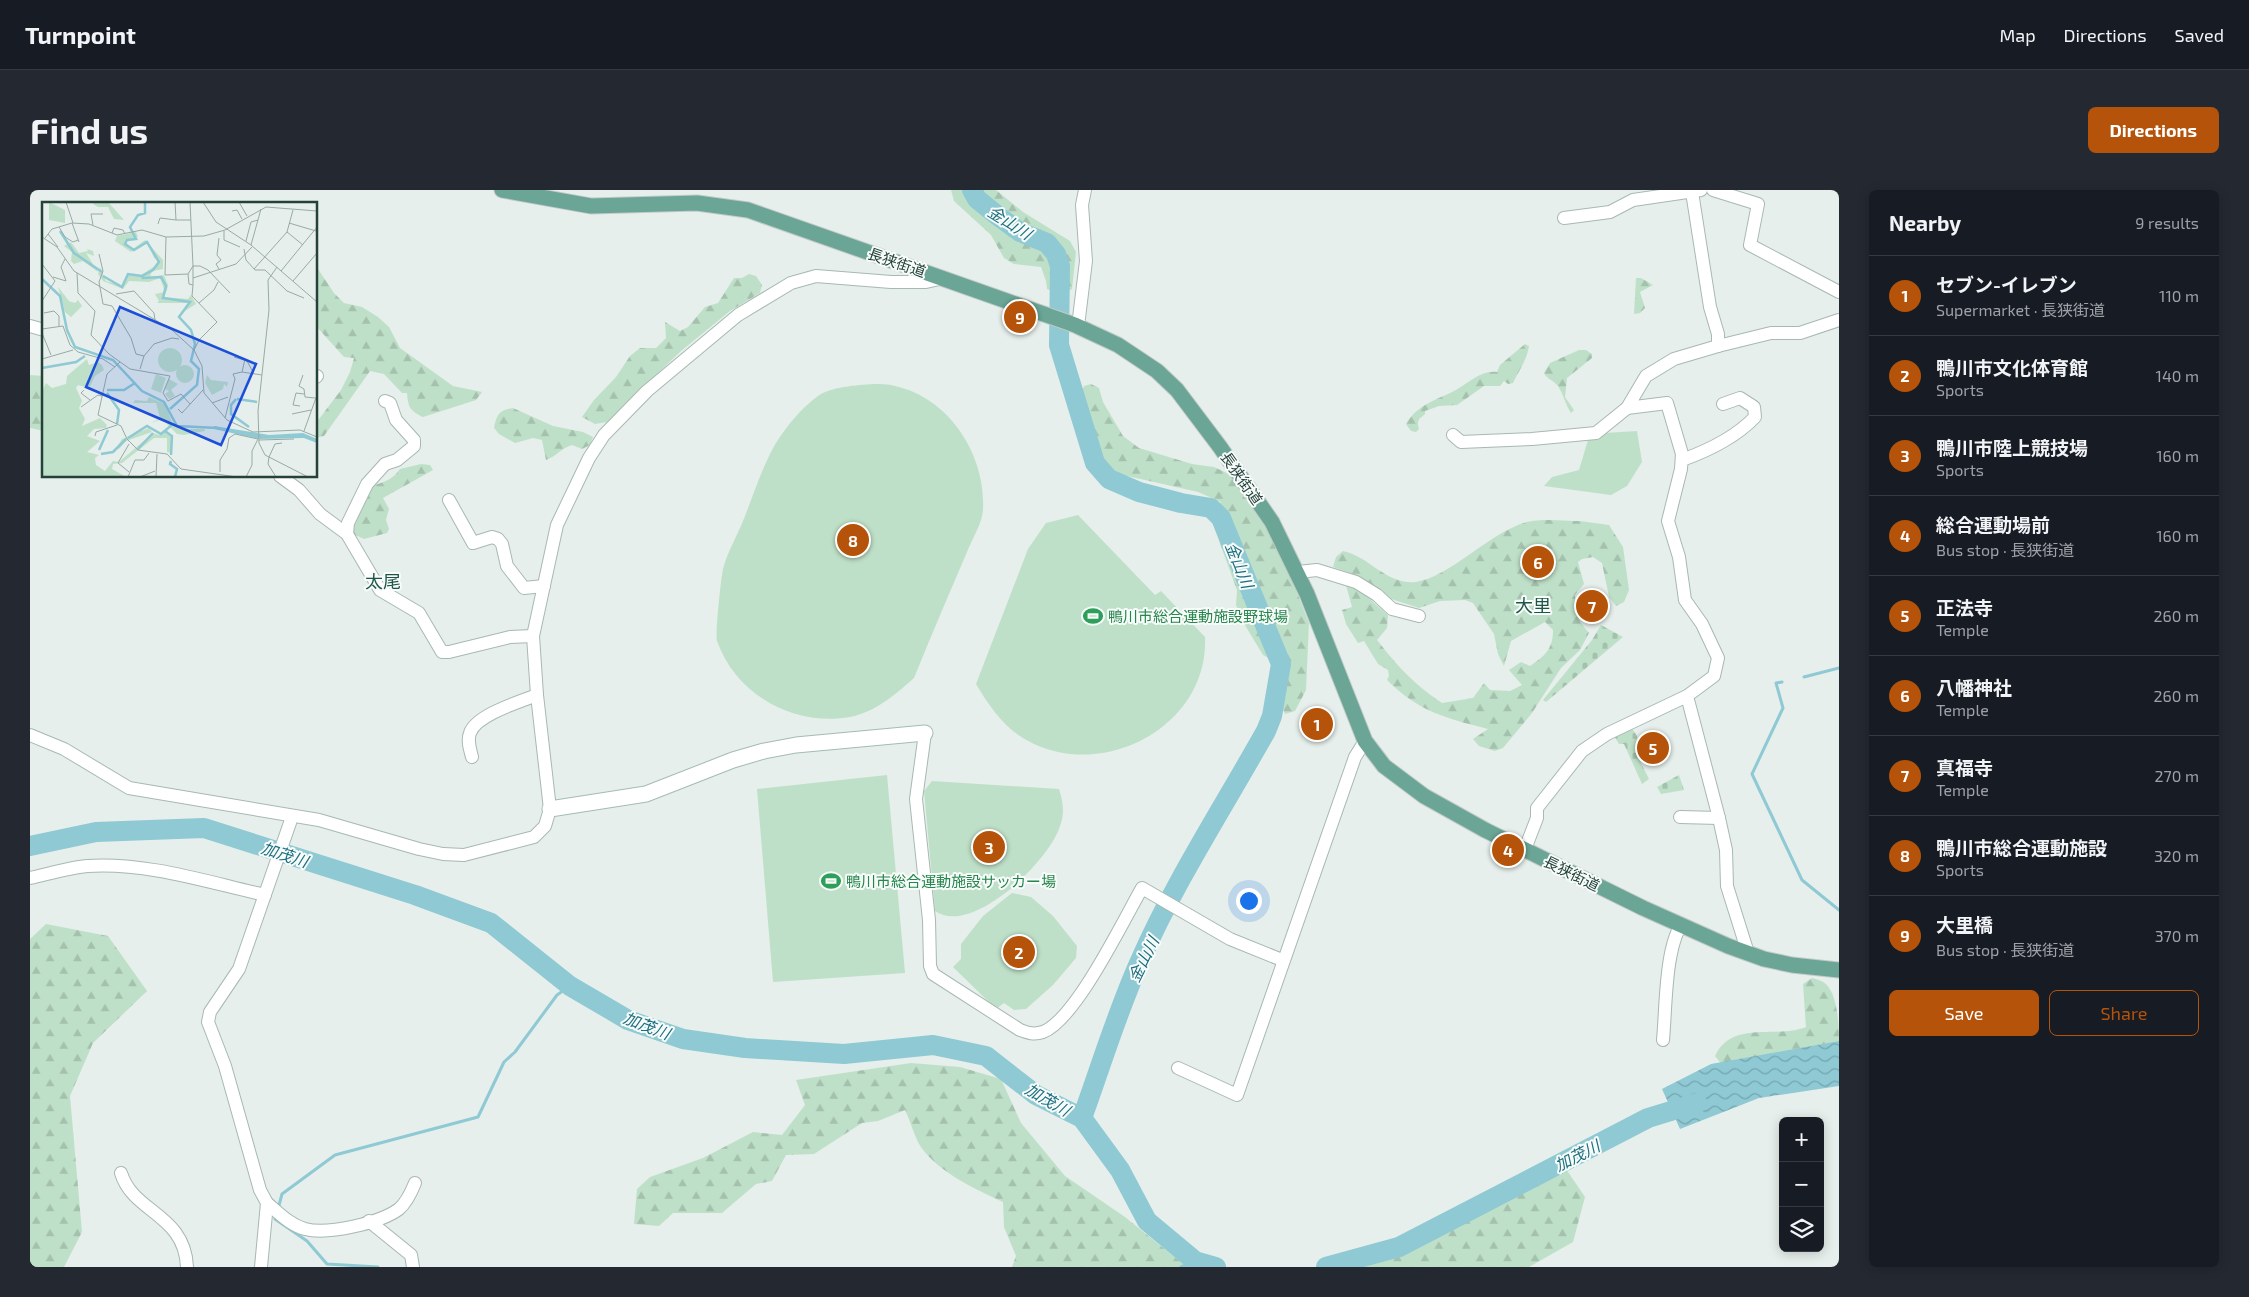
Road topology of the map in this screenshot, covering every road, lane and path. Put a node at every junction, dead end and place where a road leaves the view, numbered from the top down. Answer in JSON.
{"nodes":[{"id":1,"x":502,"y":190,"type":"edge"},
{"id":2,"x":1084,"y":190,"type":"edge"},
{"id":3,"x":1713,"y":190,"type":"edge"},
{"id":4,"x":1696,"y":191,"type":"edge"},
{"id":5,"x":1564,"y":218,"type":"dead end"},
{"id":6,"x":944,"y":278,"type":"junction"},
{"id":7,"x":1839,"y":292,"type":"edge"},
{"id":8,"x":1839,"y":320,"type":"edge"},
{"id":9,"x":1076,"y":326,"type":"junction"},
{"id":10,"x":1718,"y":346,"type":"junction"},
{"id":11,"x":385,"y":400,"type":"dead end"},
{"id":12,"x":1723,"y":404,"type":"dead end"},
{"id":13,"x":1627,"y":408,"type":"junction"},
{"id":14,"x":1453,"y":435,"type":"dead end"},
{"id":15,"x":1682,"y":460,"type":"junction"},
{"id":16,"x":283,"y":478,"type":"edge"},
{"id":17,"x":449,"y":500,"type":"dead end"},
{"id":18,"x":347,"y":534,"type":"junction"},
{"id":19,"x":1298,"y":572,"type":"junction"},
{"id":20,"x":544,"y":586,"type":"junction"},
{"id":21,"x":1419,"y":616,"type":"dead end"},
{"id":22,"x":533,"y":636,"type":"junction"},
{"id":23,"x":537,"y":695,"type":"junction"},
{"id":24,"x":1688,"y":696,"type":"junction"},
{"id":25,"x":925,"y":733,"type":"joint"},
{"id":26,"x":30,"y":735,"type":"edge"},
{"id":27,"x":1364,"y":741,"type":"junction"},
{"id":28,"x":472,"y":756,"type":"dead end"},
{"id":29,"x":550,"y":809,"type":"junction"},
{"id":30,"x":292,"y":817,"type":"junction"},
{"id":31,"x":1680,"y":817,"type":"dead end"},
{"id":32,"x":1719,"y":818,"type":"junction"},
{"id":33,"x":1525,"y":849,"type":"junction"},
{"id":34,"x":30,"y":878,"type":"edge"},
{"id":35,"x":265,"y":895,"type":"junction"},
{"id":36,"x":1681,"y":925,"type":"junction"},
{"id":37,"x":1748,"y":953,"type":"junction"},
{"id":38,"x":1282,"y":960,"type":"junction"},
{"id":39,"x":1839,"y":970,"type":"edge"},
{"id":40,"x":1663,"y":1040,"type":"dead end"},
{"id":41,"x":1178,"y":1068,"type":"dead end"},
{"id":42,"x":121,"y":1173,"type":"dead end"},
{"id":43,"x":415,"y":1183,"type":"dead end"},
{"id":44,"x":267,"y":1203,"type":"junction"},
{"id":45,"x":370,"y":1221,"type":"junction"},
{"id":46,"x":187,"y":1267,"type":"edge"},
{"id":47,"x":261,"y":1267,"type":"edge"},
{"id":48,"x":413,"y":1267,"type":"edge"}],
"edges":[{"from":1,"to":6,"type":"main road","name":"長狭街道"},
{"from":2,"to":9,"type":"street"},
{"from":3,"to":7,"type":"street"},
{"from":4,"to":5,"type":"street"},
{"from":4,"to":10,"type":"street"},
{"from":6,"to":9,"type":"main road","name":"長狭街道"},
{"from":6,"to":20,"type":"street"},
{"from":8,"to":10,"type":"street"},
{"from":9,"to":19,"type":"main road","name":"長狭街道"},
{"from":10,"to":13,"type":"street"},
{"from":11,"to":18,"type":"street"},
{"from":12,"to":15,"type":"street"},
{"from":13,"to":14,"type":"street"},
{"from":13,"to":15,"type":"street"},
{"from":15,"to":24,"type":"street"},
{"from":16,"to":18,"type":"street"},
{"from":17,"to":20,"type":"street"},
{"from":18,"to":22,"type":"street"},
{"from":19,"to":21,"type":"street"},
{"from":19,"to":27,"type":"main road","name":"長狭街道"},
{"from":20,"to":22,"type":"street"},
{"from":22,"to":23,"type":"street"},
{"from":23,"to":28,"type":"street"},
{"from":23,"to":29,"type":"street"},
{"from":24,"to":32,"type":"street"},
{"from":24,"to":33,"type":"street"},
{"from":25,"to":29,"type":"street"},
{"from":25,"to":38,"type":"street"},
{"from":26,"to":30,"type":"street"},
{"from":27,"to":33,"type":"main road","name":"長狭街道"},
{"from":27,"to":38,"type":"street"},
{"from":29,"to":30,"type":"street"},
{"from":30,"to":35,"type":"street"},
{"from":31,"to":32,"type":"street"},
{"from":32,"to":37,"type":"street"},
{"from":33,"to":36,"type":"main road","name":"長狭街道"},
{"from":34,"to":35,"type":"street"},
{"from":35,"to":44,"type":"street"},
{"from":36,"to":37,"type":"main road","name":"長狭街道"},
{"from":36,"to":40,"type":"street"},
{"from":37,"to":39,"type":"main road","name":"長狭街道"},
{"from":38,"to":41,"type":"street"},
{"from":42,"to":46,"type":"street"},
{"from":43,"to":45,"type":"street"},
{"from":44,"to":45,"type":"street"},
{"from":44,"to":47,"type":"street"},
{"from":45,"to":48,"type":"street"}]}
